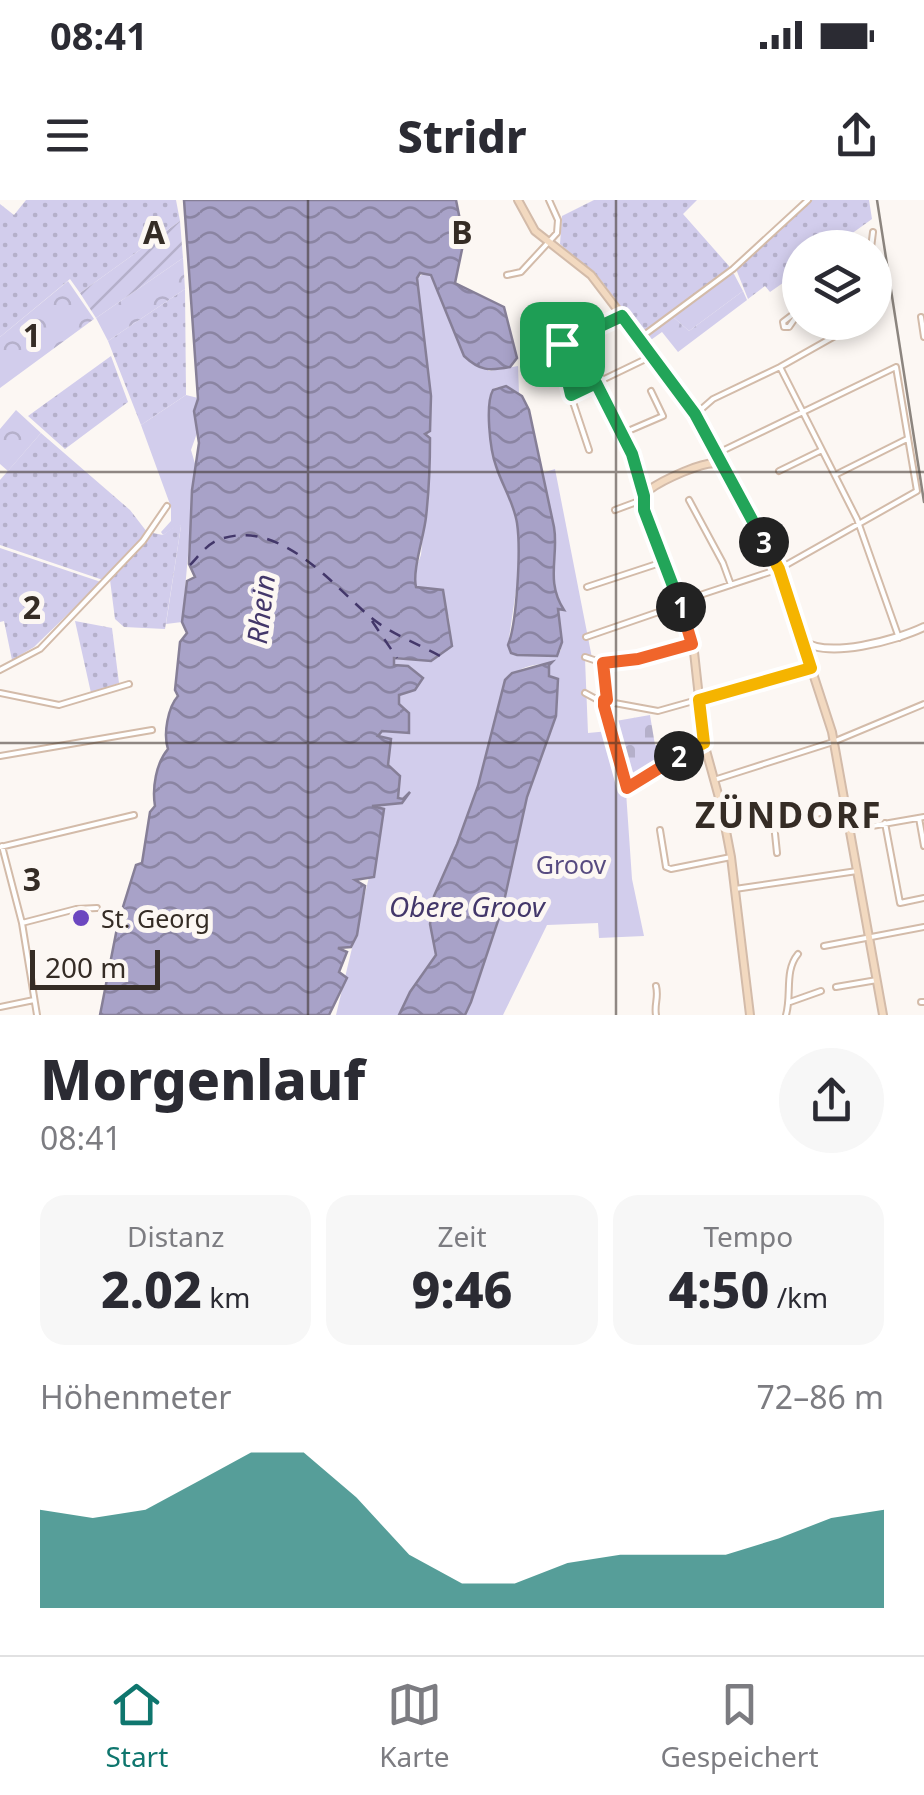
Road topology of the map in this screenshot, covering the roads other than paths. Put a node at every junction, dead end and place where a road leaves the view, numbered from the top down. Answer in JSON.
{"nodes":[{"id":1,"x":518,"y":200,"type":"edge"},
{"id":2,"x":549,"y":200,"type":"edge"},
{"id":3,"x":808,"y":200,"type":"edge"},
{"id":4,"x":550,"y":245,"type":"junction"},
{"id":5,"x":508,"y":275,"type":"dead end"},
{"id":6,"x":558,"y":315,"type":"dead end"},
{"id":7,"x":622,"y":316,"type":"junction"},
{"id":8,"x":921,"y":318,"type":"dead end"},
{"id":9,"x":640,"y":338,"type":"junction"},
{"id":10,"x":924,"y":338,"type":"edge"},
{"id":11,"x":570,"y":340,"type":"junction"},
{"id":12,"x":826,"y":340,"type":"edge"},
{"id":13,"x":653,"y":356,"type":"junction"},
{"id":14,"x":780,"y":367,"type":"junction"},
{"id":15,"x":596,"y":383,"type":"junction"},
{"id":16,"x":651,"y":391,"type":"dead end"},
{"id":17,"x":571,"y":395,"type":"junction"},
{"id":18,"x":803,"y":413,"type":"junction"},
{"id":19,"x":695,"y":414,"type":"junction"},
{"id":20,"x":621,"y":434,"type":"junction"},
{"id":21,"x":909,"y":438,"type":"junction"},
{"id":22,"x":712,"y":447,"type":"junction"},
{"id":23,"x":589,"y":450,"type":"dead end"},
{"id":24,"x":822,"y":450,"type":"junction"},
{"id":25,"x":722,"y":451,"type":"dead end"},
{"id":26,"x":708,"y":462,"type":"junction"},
{"id":27,"x":722,"y":465,"type":"junction"},
{"id":28,"x":778,"y":471,"type":"dead end"},
{"id":29,"x":835,"y":475,"type":"junction"},
{"id":30,"x":643,"y":498,"type":"junction"},
{"id":31,"x":689,"y":500,"type":"dead end"},
{"id":32,"x":166,"y":506,"type":"dead end"},
{"id":33,"x":615,"y":510,"type":"dead end"},
{"id":34,"x":859,"y":524,"type":"junction"},
{"id":35,"x":663,"y":562,"type":"junction"},
{"id":36,"x":779,"y":569,"type":"junction"},
{"id":37,"x":731,"y":585,"type":"junction"},
{"id":38,"x":587,"y":586,"type":"dead end"},
{"id":39,"x":679,"y":603,"type":"junction"},
{"id":40,"x":924,"y":628,"type":"edge"},
{"id":41,"x":586,"y":636,"type":"dead end"},
{"id":42,"x":899,"y":638,"type":"junction"},
{"id":43,"x":802,"y":639,"type":"junction"},
{"id":44,"x":692,"y":644,"type":"junction"},
{"id":45,"x":819,"y":650,"type":"junction"},
{"id":46,"x":585,"y":657,"type":"dead end"},
{"id":47,"x":603,"y":663,"type":"junction"},
{"id":48,"x":810,"y":665,"type":"junction"},
{"id":49,"x":0,"y":670,"type":"edge"},
{"id":50,"x":130,"y":684,"type":"dead end"},
{"id":51,"x":0,"y":693,"type":"edge"},
{"id":52,"x":585,"y":693,"type":"dead end"},
{"id":53,"x":606,"y":700,"type":"junction"},
{"id":54,"x":699,"y":700,"type":"junction"},
{"id":55,"x":924,"y":704,"type":"edge"},
{"id":56,"x":152,"y":730,"type":"dead end"},
{"id":57,"x":834,"y":742,"type":"junction"},
{"id":58,"x":704,"y":743,"type":"junction"},
{"id":59,"x":0,"y":756,"type":"edge"},
{"id":60,"x":714,"y":780,"type":"junction"},
{"id":61,"x":844,"y":807,"type":"junction"},
{"id":62,"x":134,"y":815,"type":"dead end"},
{"id":63,"x":921,"y":817,"type":"edge"},
{"id":64,"x":885,"y":823,"type":"junction"},
{"id":65,"x":660,"y":830,"type":"dead end"},
{"id":66,"x":849,"y":830,"type":"junction"},
{"id":67,"x":1,"y":846,"type":"edge"},
{"id":68,"x":924,"y":846,"type":"edge"},
{"id":69,"x":777,"y":853,"type":"dead end"},
{"id":70,"x":730,"y":857,"type":"junction"},
{"id":71,"x":857,"y":870,"type":"junction"},
{"id":72,"x":735,"y":889,"type":"junction"},
{"id":73,"x":924,"y":898,"type":"edge"},
{"id":74,"x":97,"y":908,"type":"dead end"},
{"id":75,"x":22,"y":923,"type":"junction"},
{"id":76,"x":924,"y":927,"type":"edge"},
{"id":77,"x":868,"y":938,"type":"junction"},
{"id":78,"x":824,"y":946,"type":"dead end"},
{"id":79,"x":798,"y":954,"type":"dead end"},
{"id":80,"x":877,"y":980,"type":"junction"},
{"id":81,"x":656,"y":986,"type":"dead end"},
{"id":82,"x":836,"y":987,"type":"dead end"},
{"id":83,"x":821,"y":991,"type":"dead end"},
{"id":84,"x":36,"y":1000,"type":"junction"},
{"id":85,"x":790,"y":1002,"type":"junction"},
{"id":86,"x":0,"y":1008,"type":"edge"},
{"id":87,"x":37,"y":1015,"type":"edge"},
{"id":88,"x":656,"y":1015,"type":"edge"},
{"id":89,"x":750,"y":1015,"type":"edge"},
{"id":90,"x":786,"y":1015,"type":"edge"},
{"id":91,"x":883,"y":1015,"type":"edge"}],
"edges":[{"from":1,"to":4,"type":"main road"},
{"from":2,"to":4,"type":"street"},
{"from":3,"to":9,"type":"street"},
{"from":4,"to":5,"type":"street"},
{"from":4,"to":7,"type":"main road"},
{"from":6,"to":11,"type":"street"},
{"from":7,"to":9,"type":"main road"},
{"from":7,"to":11,"type":"street"},
{"from":8,"to":10,"type":"street"},
{"from":9,"to":13,"type":"main road"},
{"from":11,"to":17,"type":"street"},
{"from":12,"to":14,"type":"street"},
{"from":13,"to":15,"type":"street"},
{"from":13,"to":19,"type":"main road"},
{"from":14,"to":18,"type":"street"},
{"from":14,"to":19,"type":"street"},
{"from":15,"to":17,"type":"street"},
{"from":15,"to":20,"type":"street"},
{"from":16,"to":20,"type":"street"},
{"from":17,"to":23,"type":"street"},
{"from":18,"to":21,"type":"street"},
{"from":18,"to":24,"type":"street"},
{"from":18,"to":25,"type":"street"},
{"from":19,"to":22,"type":"main road"},
{"from":20,"to":30,"type":"street"},
{"from":21,"to":29,"type":"street"},
{"from":21,"to":34,"type":"street"},
{"from":22,"to":26,"type":"main road"},
{"from":22,"to":27,"type":"main road"},
{"from":24,"to":28,"type":"street"},
{"from":24,"to":29,"type":"street"},
{"from":26,"to":27,"type":"main road"},
{"from":26,"to":30,"type":"main road"},
{"from":27,"to":36,"type":"main road"},
{"from":29,"to":34,"type":"street"},
{"from":30,"to":33,"type":"street"},
{"from":30,"to":35,"type":"main road"},
{"from":31,"to":37,"type":"street"},
{"from":32,"to":49,"type":"street"},
{"from":34,"to":36,"type":"street"},
{"from":34,"to":42,"type":"street"},
{"from":35,"to":38,"type":"street"},
{"from":35,"to":39,"type":"main road"},
{"from":36,"to":37,"type":"street"},
{"from":36,"to":43,"type":"main road"},
{"from":37,"to":39,"type":"street"},
{"from":39,"to":41,"type":"street"},
{"from":39,"to":44,"type":"main road"},
{"from":40,"to":42,"type":"street"},
{"from":42,"to":45,"type":"street"},
{"from":43,"to":45,"type":"street"},
{"from":43,"to":48,"type":"main road"},
{"from":44,"to":47,"type":"street"},
{"from":44,"to":54,"type":"main road"},
{"from":45,"to":48,"type":"street"},
{"from":46,"to":47,"type":"street"},
{"from":47,"to":53,"type":"street"},
{"from":48,"to":54,"type":"street"},
{"from":48,"to":57,"type":"main road"},
{"from":50,"to":51,"type":"street"},
{"from":52,"to":53,"type":"street"},
{"from":53,"to":54,"type":"street"},
{"from":53,"to":58,"type":"street"},
{"from":54,"to":58,"type":"main road"},
{"from":55,"to":57,"type":"street"},
{"from":56,"to":59,"type":"street"},
{"from":57,"to":60,"type":"street"},
{"from":57,"to":61,"type":"main road"},
{"from":58,"to":60,"type":"main road"},
{"from":60,"to":70,"type":"main road"},
{"from":61,"to":66,"type":"main road"},
{"from":61,"to":69,"type":"street"},
{"from":62,"to":67,"type":"street"},
{"from":63,"to":64,"type":"street"},
{"from":63,"to":68,"type":"street"},
{"from":64,"to":66,"type":"street"},
{"from":64,"to":73,"type":"street"},
{"from":65,"to":70,"type":"street"},
{"from":66,"to":71,"type":"main road"},
{"from":67,"to":75,"type":"street"},
{"from":70,"to":72,"type":"main road"},
{"from":71,"to":72,"type":"street"},
{"from":71,"to":77,"type":"main road"},
{"from":72,"to":89,"type":"main road"},
{"from":74,"to":75,"type":"street"},
{"from":75,"to":84,"type":"street"},
{"from":76,"to":77,"type":"street"},
{"from":77,"to":78,"type":"street"},
{"from":77,"to":80,"type":"main road"},
{"from":79,"to":85,"type":"street"},
{"from":80,"to":82,"type":"street"},
{"from":80,"to":91,"type":"main road"},
{"from":81,"to":88,"type":"street"},
{"from":83,"to":85,"type":"street"},
{"from":84,"to":86,"type":"street"},
{"from":84,"to":87,"type":"street"},
{"from":85,"to":90,"type":"street"}]}
